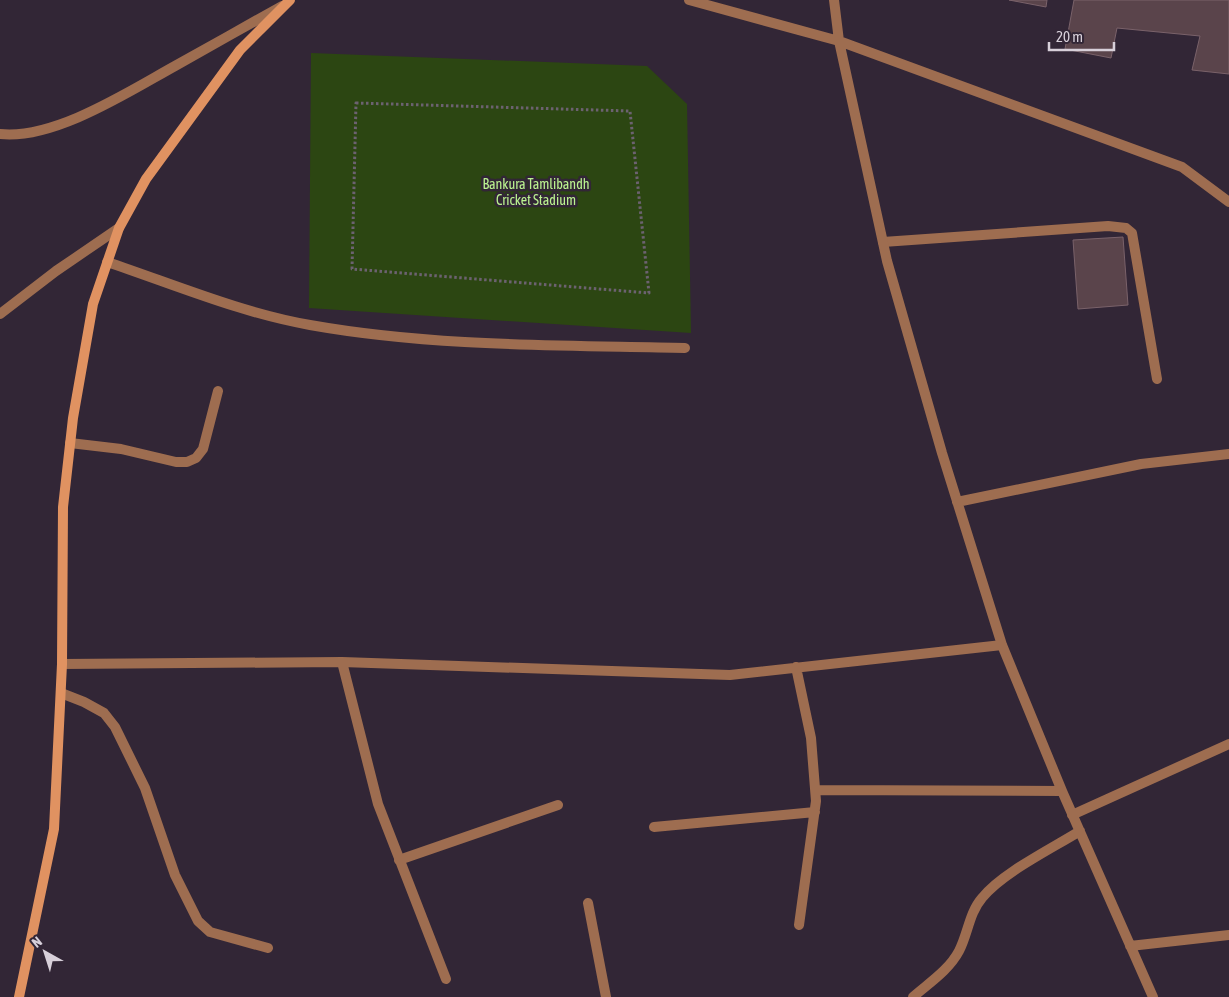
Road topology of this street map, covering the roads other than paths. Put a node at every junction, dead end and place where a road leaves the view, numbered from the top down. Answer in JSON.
{"nodes":[{"id":1,"x":690,"y":0,"type":"edge"},
{"id":2,"x":834,"y":0,"type":"edge"},
{"id":3,"x":289,"y":2,"type":"edge"},
{"id":4,"x":839,"y":41,"type":"junction"},
{"id":5,"x":0,"y":134,"type":"edge"},
{"id":6,"x":1229,"y":202,"type":"edge"},
{"id":7,"x":119,"y":228,"type":"junction"},
{"id":8,"x":883,"y":242,"type":"junction"},
{"id":9,"x":107,"y":262,"type":"junction"},
{"id":10,"x":0,"y":314,"type":"edge"},
{"id":11,"x":685,"y":348,"type":"dead end"},
{"id":12,"x":1157,"y":379,"type":"dead end"},
{"id":13,"x":218,"y":391,"type":"dead end"},
{"id":14,"x":70,"y":443,"type":"junction"},
{"id":15,"x":1229,"y":454,"type":"edge"},
{"id":16,"x":957,"y":502,"type":"junction"},
{"id":17,"x":1002,"y":645,"type":"junction"},
{"id":18,"x":342,"y":662,"type":"junction"},
{"id":19,"x":62,"y":664,"type":"junction"},
{"id":20,"x":796,"y":667,"type":"junction"},
{"id":21,"x":61,"y":693,"type":"junction"},
{"id":22,"x":1229,"y":744,"type":"edge"},
{"id":23,"x":816,"y":790,"type":"junction"},
{"id":24,"x":1062,"y":791,"type":"junction"},
{"id":25,"x":558,"y":805,"type":"dead end"},
{"id":26,"x":815,"y":812,"type":"junction"},
{"id":27,"x":1072,"y":815,"type":"junction"},
{"id":28,"x":654,"y":828,"type":"dead end"},
{"id":29,"x":1080,"y":831,"type":"junction"},
{"id":30,"x":399,"y":860,"type":"junction"},
{"id":31,"x":588,"y":903,"type":"dead end"},
{"id":32,"x":799,"y":925,"type":"dead end"},
{"id":33,"x":1229,"y":935,"type":"edge"},
{"id":34,"x":1130,"y":946,"type":"junction"},
{"id":35,"x":268,"y":948,"type":"dead end"},
{"id":36,"x":446,"y":979,"type":"dead end"},
{"id":37,"x":19,"y":997,"type":"edge"},
{"id":38,"x":606,"y":997,"type":"edge"},
{"id":39,"x":913,"y":997,"type":"edge"},
{"id":40,"x":1154,"y":997,"type":"edge"}],
"edges":[{"from":1,"to":4,"type":"street"},
{"from":2,"to":4,"type":"street"},
{"from":3,"to":5,"type":"street"},
{"from":3,"to":7,"type":"street"},
{"from":4,"to":6,"type":"street"},
{"from":4,"to":8,"type":"street"},
{"from":7,"to":9,"type":"street"},
{"from":7,"to":10,"type":"street"},
{"from":8,"to":12,"type":"street"},
{"from":8,"to":16,"type":"street"},
{"from":9,"to":11,"type":"street"},
{"from":9,"to":14,"type":"street"},
{"from":13,"to":14,"type":"street"},
{"from":14,"to":19,"type":"street"},
{"from":15,"to":16,"type":"street"},
{"from":16,"to":17,"type":"street"},
{"from":17,"to":20,"type":"street"},
{"from":17,"to":24,"type":"street"},
{"from":18,"to":19,"type":"street"},
{"from":18,"to":20,"type":"street"},
{"from":18,"to":30,"type":"street"},
{"from":19,"to":21,"type":"street"},
{"from":20,"to":23,"type":"street"},
{"from":21,"to":35,"type":"street"},
{"from":21,"to":37,"type":"street"},
{"from":22,"to":27,"type":"street"},
{"from":23,"to":24,"type":"street"},
{"from":23,"to":26,"type":"street"},
{"from":24,"to":27,"type":"street"},
{"from":25,"to":30,"type":"street"},
{"from":26,"to":28,"type":"street"},
{"from":26,"to":32,"type":"street"},
{"from":27,"to":29,"type":"street"},
{"from":29,"to":34,"type":"street"},
{"from":29,"to":39,"type":"street"},
{"from":30,"to":36,"type":"street"},
{"from":31,"to":38,"type":"street"},
{"from":33,"to":34,"type":"street"},
{"from":34,"to":40,"type":"street"}]}
